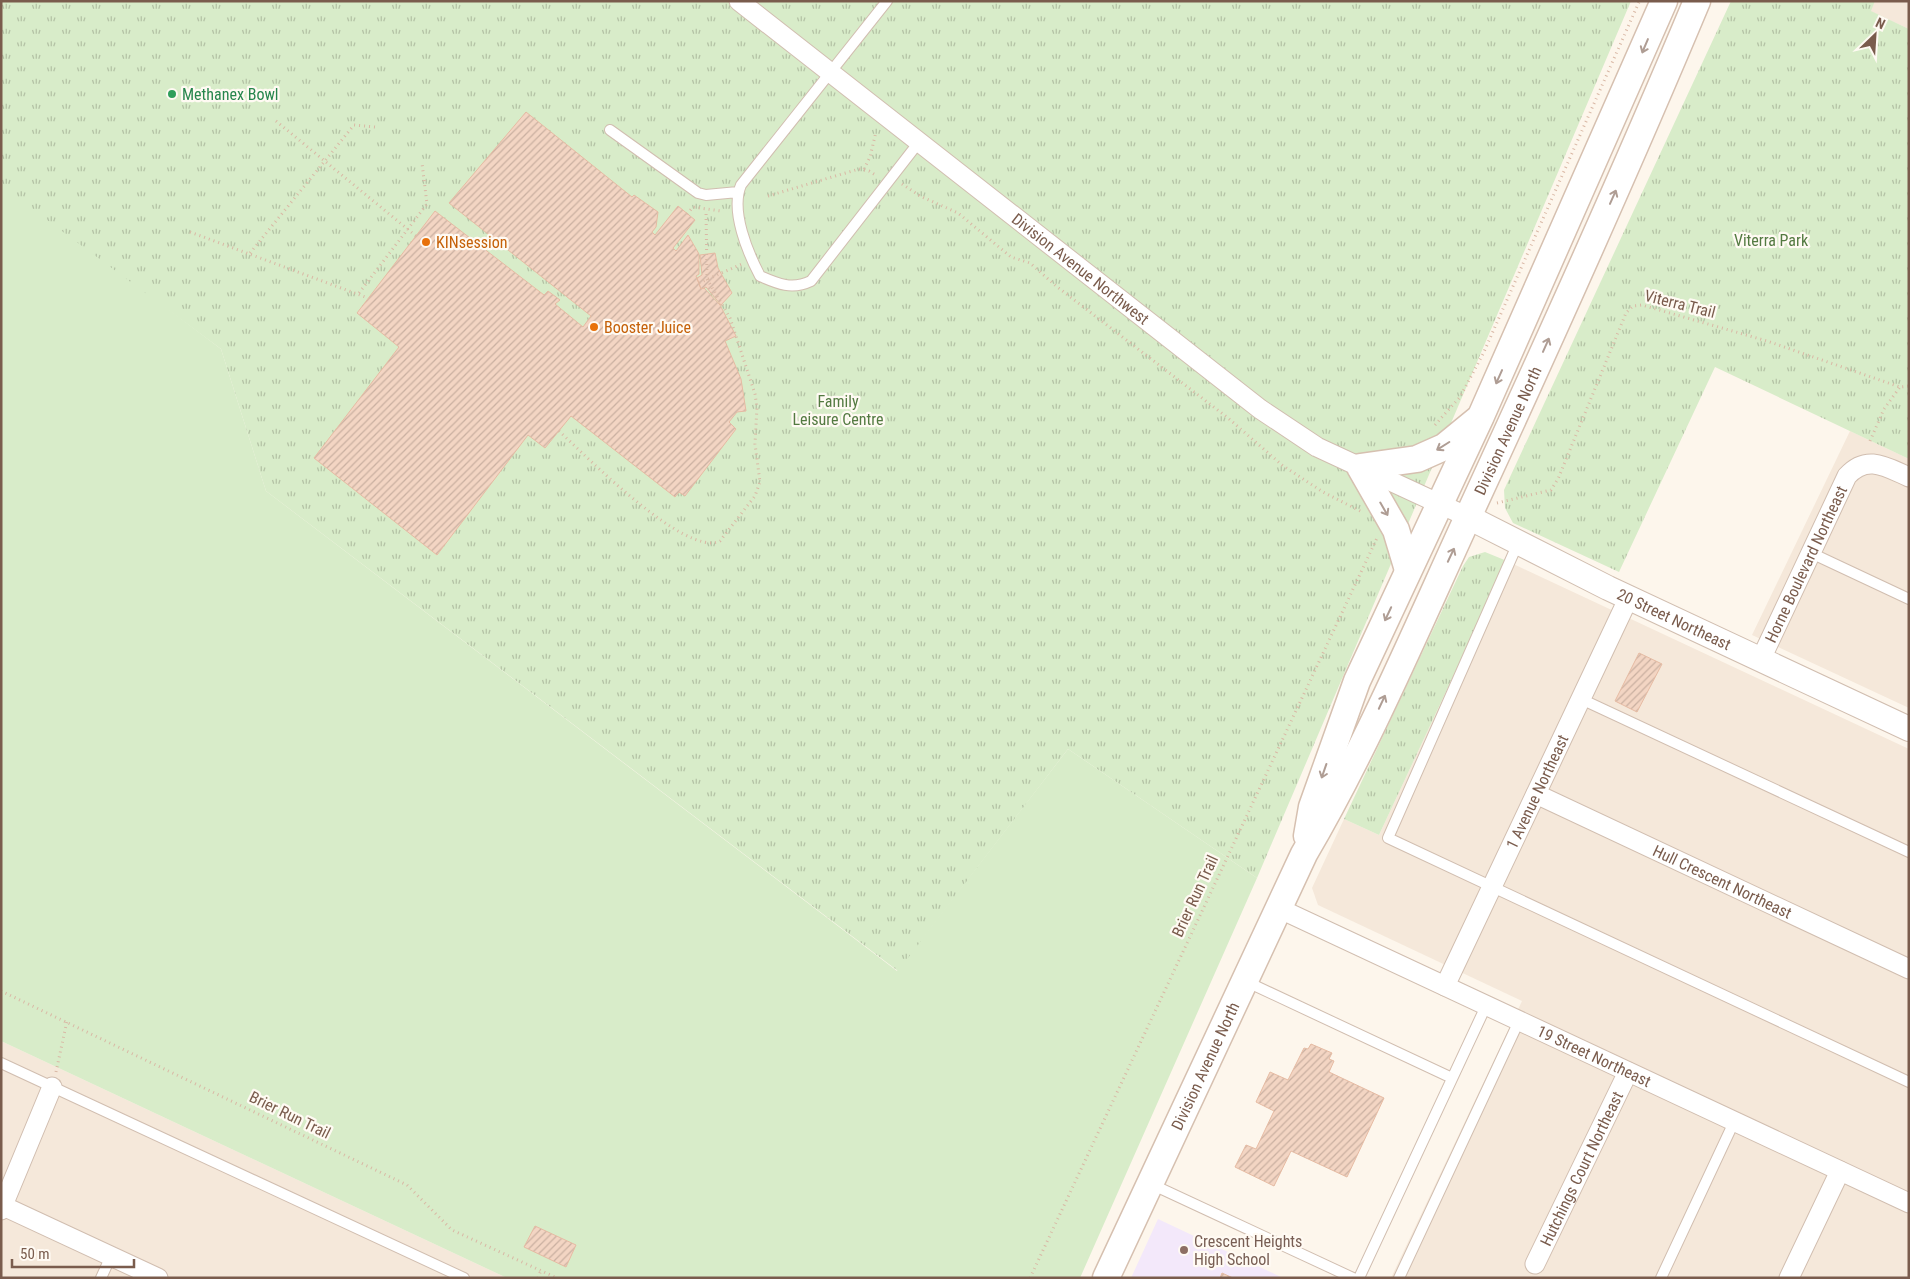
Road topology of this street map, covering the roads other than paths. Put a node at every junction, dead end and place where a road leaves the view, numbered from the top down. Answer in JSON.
{"nodes":[{"id":1,"x":739,"y":1,"type":"edge"},
{"id":2,"x":887,"y":1,"type":"edge"},
{"id":3,"x":1664,"y":1,"type":"edge"},
{"id":4,"x":1697,"y":1,"type":"edge"},
{"id":5,"x":831,"y":72,"type":"junction"},
{"id":6,"x":610,"y":130,"type":"dead end"},
{"id":7,"x":919,"y":142,"type":"junction"},
{"id":8,"x":738,"y":192,"type":"junction"},
{"id":9,"x":1482,"y":416,"type":"junction"},
{"id":10,"x":1360,"y":467,"type":"junction"},
{"id":11,"x":1909,"y":477,"type":"edge"},
{"id":12,"x":1441,"y":504,"type":"junction"},
{"id":13,"x":1468,"y":517,"type":"junction"},
{"id":14,"x":1518,"y":543,"type":"junction"},
{"id":15,"x":1811,"y":553,"type":"junction"},
{"id":16,"x":1408,"y":570,"type":"junction"},
{"id":17,"x":1629,"y":598,"type":"junction"},
{"id":18,"x":1909,"y":599,"type":"edge"},
{"id":19,"x":1760,"y":659,"type":"junction"},
{"id":20,"x":1581,"y":699,"type":"junction"},
{"id":21,"x":1909,"y":728,"type":"edge"},
{"id":22,"x":1536,"y":794,"type":"junction"},
{"id":23,"x":1909,"y":852,"type":"edge"},
{"id":24,"x":1304,"y":854,"type":"junction"},
{"id":25,"x":1492,"y":887,"type":"junction"},
{"id":26,"x":1278,"y":908,"type":"junction"},
{"id":27,"x":1909,"y":970,"type":"edge"},
{"id":28,"x":1244,"y":981,"type":"junction"},
{"id":29,"x":1444,"y":986,"type":"junction"},
{"id":30,"x":1486,"y":1006,"type":"junction"},
{"id":31,"x":1519,"y":1021,"type":"junction"},
{"id":32,"x":1,"y":1063,"type":"edge"},
{"id":33,"x":1628,"y":1072,"type":"junction"},
{"id":34,"x":1452,"y":1078,"type":"junction"},
{"id":35,"x":1909,"y":1082,"type":"edge"},
{"id":36,"x":52,"y":1087,"type":"junction"},
{"id":37,"x":1734,"y":1122,"type":"junction"},
{"id":38,"x":1840,"y":1171,"type":"junction"},
{"id":39,"x":1150,"y":1183,"type":"junction"},
{"id":40,"x":1909,"y":1203,"type":"edge"},
{"id":41,"x":2,"y":1207,"type":"edge"},
{"id":42,"x":111,"y":1256,"type":"junction"},
{"id":43,"x":1534,"y":1264,"type":"dead end"},
{"id":44,"x":101,"y":1278,"type":"edge"},
{"id":45,"x":158,"y":1278,"type":"edge"},
{"id":46,"x":464,"y":1278,"type":"edge"},
{"id":47,"x":1106,"y":1278,"type":"edge"},
{"id":48,"x":1353,"y":1278,"type":"edge"},
{"id":49,"x":1359,"y":1278,"type":"edge"},
{"id":50,"x":1399,"y":1278,"type":"edge"},
{"id":51,"x":1661,"y":1278,"type":"edge"},
{"id":52,"x":1789,"y":1278,"type":"edge"}],
"edges":[{"from":1,"to":5,"type":"street","name":"Division Avenue Northwest"},
{"from":2,"to":5,"type":"lane"},
{"from":3,"to":9,"type":"main road","name":"Division Avenue North","one_way":true},
{"from":13,"to":4,"type":"main road","name":"Division Avenue North","one_way":true},
{"from":5,"to":7,"type":"street","name":"Division Avenue Northwest"},
{"from":5,"to":8,"type":"lane"},
{"from":6,"to":8,"type":"lane"},
{"from":7,"to":8,"type":"lane"},
{"from":7,"to":10,"type":"street","name":"Division Avenue Northwest"},
{"from":9,"to":10,"type":"main road","one_way":true},
{"from":9,"to":12,"type":"main road","name":"Division Avenue North"},
{"from":10,"to":12,"type":"street","name":"Division Avenue Northwest"},
{"from":10,"to":16,"type":"main road","one_way":true},
{"from":11,"to":15,"type":"street","name":"Horne Boulevard Northeast"},
{"from":12,"to":13,"type":"street","name":"20 Street Northeast"},
{"from":12,"to":16,"type":"main road","name":"Division Avenue North"},
{"from":13,"to":14,"type":"street","name":"20 Street Northeast"},
{"from":24,"to":13,"type":"main road","name":"Division Avenue North","one_way":true},
{"from":14,"to":17,"type":"street","name":"20 Street Northeast"},
{"from":14,"to":25,"type":"lane"},
{"from":15,"to":18,"type":"lane"},
{"from":15,"to":19,"type":"street","name":"Horne Boulevard Northeast"},
{"from":16,"to":24,"type":"main road","name":"Division Avenue North","one_way":true},
{"from":17,"to":19,"type":"street","name":"20 Street Northeast"},
{"from":17,"to":20,"type":"street","name":"1 Avenue Northeast"},
{"from":19,"to":21,"type":"street","name":"20 Street Northeast"},
{"from":20,"to":22,"type":"street","name":"1 Avenue Northeast"},
{"from":20,"to":23,"type":"lane"},
{"from":22,"to":25,"type":"street","name":"1 Avenue Northeast"},
{"from":22,"to":27,"type":"street","name":"Hull Crescent Northeast"},
{"from":24,"to":26,"type":"main road","name":"Division Avenue North"},
{"from":25,"to":29,"type":"street","name":"1 Avenue Northeast"},
{"from":25,"to":35,"type":"lane"},
{"from":26,"to":28,"type":"main road","name":"Division Avenue North"},
{"from":26,"to":29,"type":"street","name":"19 Street Northeast"},
{"from":28,"to":34,"type":"lane"},
{"from":28,"to":39,"type":"main road","name":"Division Avenue North"},
{"from":29,"to":30,"type":"street","name":"19 Street Northeast"},
{"from":30,"to":31,"type":"street","name":"19 Street Northeast"},
{"from":30,"to":34,"type":"lane"},
{"from":31,"to":33,"type":"street","name":"19 Street Northeast"},
{"from":31,"to":50,"type":"lane"},
{"from":32,"to":36,"type":"lane"},
{"from":33,"to":37,"type":"street","name":"19 Street Northeast"},
{"from":33,"to":43,"type":"street","name":"Hutchings Court Northeast"},
{"from":34,"to":49,"type":"lane"},
{"from":36,"to":41,"type":"street"},
{"from":36,"to":46,"type":"lane"},
{"from":37,"to":38,"type":"street","name":"19 Street Northeast"},
{"from":37,"to":51,"type":"lane"},
{"from":38,"to":40,"type":"street","name":"19 Street Northeast"},
{"from":38,"to":52,"type":"street"},
{"from":39,"to":47,"type":"main road","name":"Division Avenue North"},
{"from":39,"to":48,"type":"lane"},
{"from":41,"to":42,"type":"street"},
{"from":42,"to":44,"type":"lane"},
{"from":42,"to":45,"type":"street"}]}
